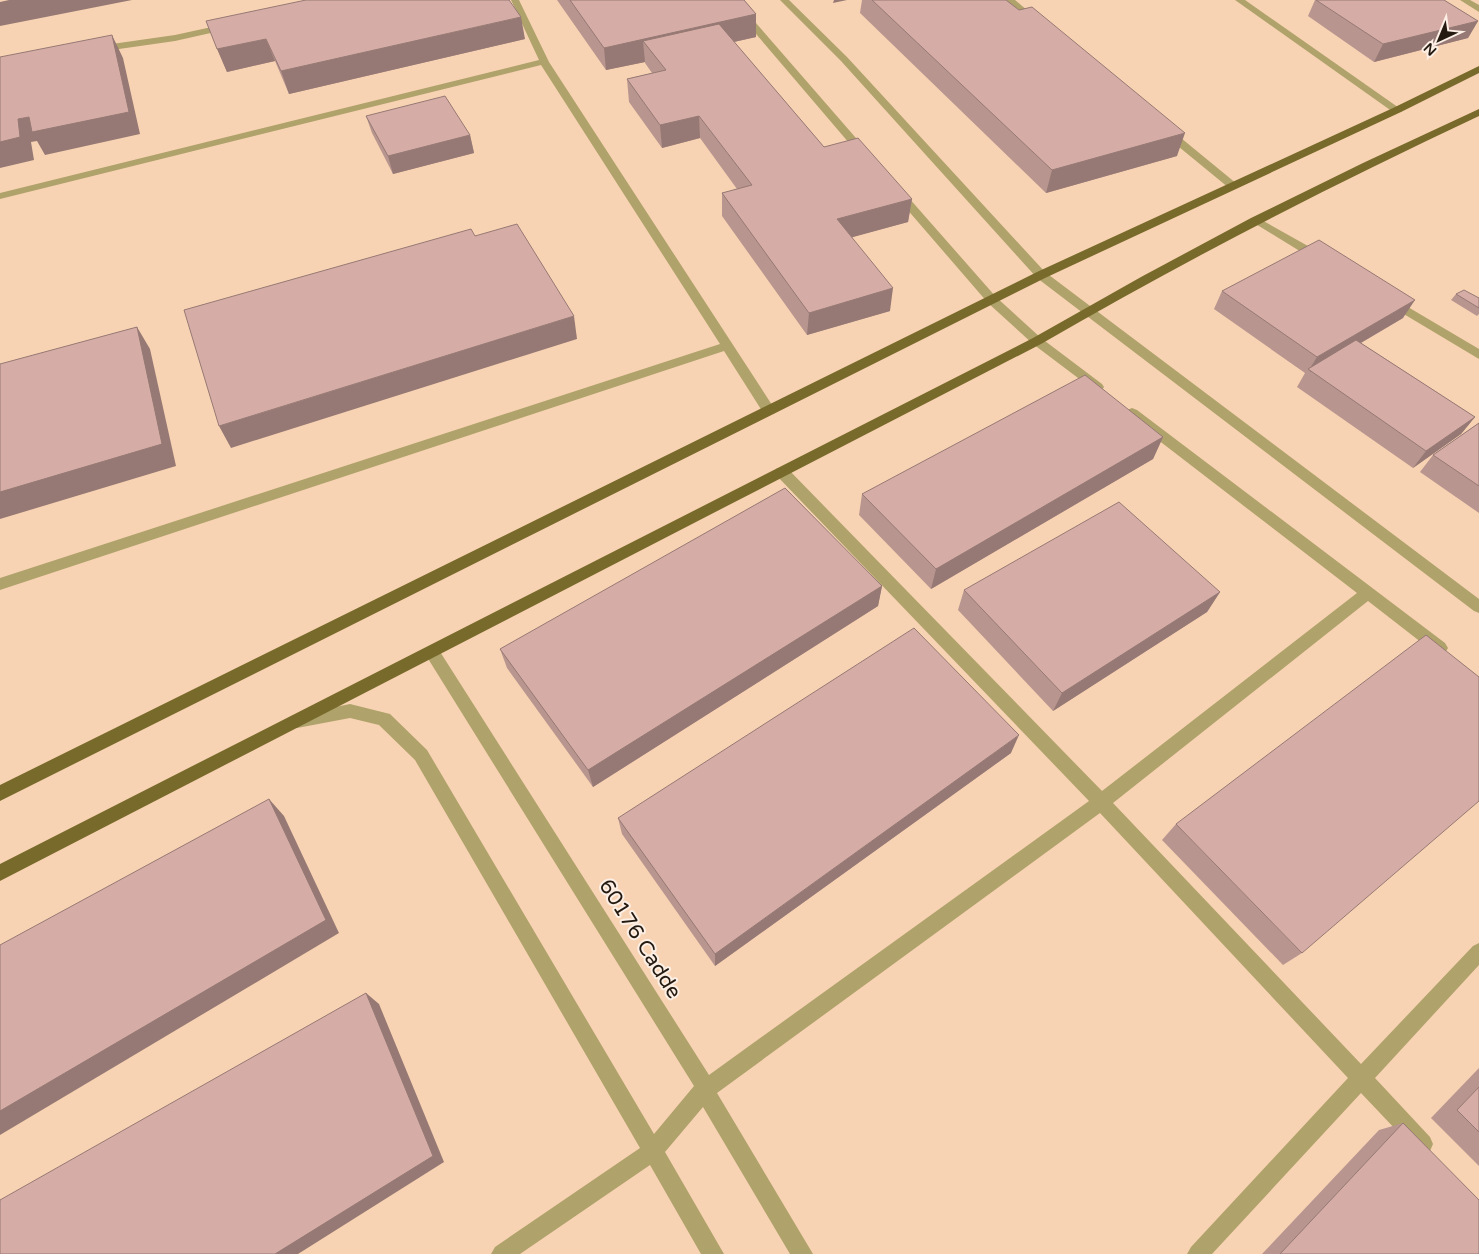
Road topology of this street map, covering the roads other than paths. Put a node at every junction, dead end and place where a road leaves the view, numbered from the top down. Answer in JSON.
{"nodes":[{"id":1,"x":516,"y":0,"type":"edge"},
{"id":2,"x":731,"y":0,"type":"edge"},
{"id":3,"x":784,"y":0,"type":"edge"},
{"id":4,"x":1010,"y":0,"type":"edge"},
{"id":5,"x":1240,"y":0,"type":"edge"},
{"id":6,"x":1464,"y":0,"type":"edge"},
{"id":7,"x":1479,"y":9,"type":"edge"},
{"id":8,"x":240,"y":24,"type":"edge"},
{"id":9,"x":1047,"y":31,"type":"edge"},
{"id":10,"x":87,"y":51,"type":"edge"},
{"id":11,"x":544,"y":62,"type":"junction"},
{"id":12,"x":1479,"y":69,"type":"edge"},
{"id":13,"x":1397,"y":110,"type":"junction"},
{"id":14,"x":1479,"y":112,"type":"edge"},
{"id":15,"x":1158,"y":124,"type":"edge"},
{"id":16,"x":874,"y":165,"type":"edge"},
{"id":17,"x":887,"y":180,"type":"edge"},
{"id":18,"x":1233,"y":186,"type":"junction"},
{"id":19,"x":0,"y":196,"type":"edge"},
{"id":20,"x":1258,"y":221,"type":"junction"},
{"id":21,"x":1326,"y":262,"type":"edge"},
{"id":22,"x":1041,"y":275,"type":"junction"},
{"id":23,"x":1377,"y":293,"type":"edge"},
{"id":24,"x":992,"y":300,"type":"junction"},
{"id":25,"x":1089,"y":310,"type":"junction"},
{"id":26,"x":1038,"y":341,"type":"junction"},
{"id":27,"x":727,"y":346,"type":"junction"},
{"id":28,"x":1479,"y":355,"type":"edge"},
{"id":29,"x":1108,"y":395,"type":"edge"},
{"id":30,"x":1124,"y":407,"type":"edge"},
{"id":31,"x":769,"y":411,"type":"junction"},
{"id":32,"x":782,"y":472,"type":"junction"},
{"id":33,"x":0,"y":584,"type":"edge"},
{"id":34,"x":1368,"y":593,"type":"junction"},
{"id":35,"x":1479,"y":607,"type":"edge"},
{"id":36,"x":432,"y":652,"type":"junction"},
{"id":37,"x":1447,"y":653,"type":"edge"},
{"id":38,"x":294,"y":722,"type":"junction"},
{"id":39,"x":0,"y":793,"type":"edge"},
{"id":40,"x":1101,"y":802,"type":"junction"},
{"id":41,"x":0,"y":873,"type":"edge"},
{"id":42,"x":1479,"y":952,"type":"edge"},
{"id":43,"x":1362,"y":1078,"type":"junction"},
{"id":44,"x":704,"y":1090,"type":"junction"},
{"id":45,"x":653,"y":1151,"type":"junction"},
{"id":46,"x":1433,"y":1154,"type":"edge"},
{"id":47,"x":502,"y":1254,"type":"edge"},
{"id":48,"x":713,"y":1254,"type":"edge"},
{"id":49,"x":802,"y":1254,"type":"edge"},
{"id":50,"x":1198,"y":1254,"type":"edge"}],
"edges":[{"from":1,"to":11,"type":"street"},
{"from":2,"to":16,"type":"street"},
{"from":3,"to":22,"type":"street"},
{"from":4,"to":9,"type":"street"},
{"from":5,"to":13,"type":"street"},
{"from":6,"to":7,"type":"street"},
{"from":8,"to":10,"type":"street"},
{"from":11,"to":19,"type":"street"},
{"from":11,"to":27,"type":"street"},
{"from":12,"to":13,"type":"main road"},
{"from":13,"to":18,"type":"main road"},
{"from":14,"to":20,"type":"main road"},
{"from":15,"to":18,"type":"street"},
{"from":17,"to":24,"type":"street"},
{"from":18,"to":22,"type":"main road"},
{"from":20,"to":21,"type":"street"},
{"from":20,"to":25,"type":"main road"},
{"from":22,"to":24,"type":"main road"},
{"from":22,"to":25,"type":"street"},
{"from":23,"to":28,"type":"street"},
{"from":24,"to":26,"type":"street"},
{"from":24,"to":31,"type":"main road"},
{"from":25,"to":26,"type":"main road"},
{"from":25,"to":35,"type":"street"},
{"from":26,"to":29,"type":"street"},
{"from":26,"to":32,"type":"main road"},
{"from":27,"to":31,"type":"street"},
{"from":27,"to":33,"type":"street"},
{"from":30,"to":34,"type":"street"},
{"from":31,"to":39,"type":"main road"},
{"from":32,"to":36,"type":"main road"},
{"from":32,"to":40,"type":"street"},
{"from":34,"to":37,"type":"street"},
{"from":34,"to":40,"type":"street"},
{"from":36,"to":38,"type":"main road"},
{"from":36,"to":44,"type":"street","name":"60176 Cadde"},
{"from":38,"to":41,"type":"main road"},
{"from":38,"to":45,"type":"street"},
{"from":40,"to":43,"type":"street"},
{"from":40,"to":44,"type":"street"},
{"from":42,"to":43,"type":"street"},
{"from":43,"to":46,"type":"street"},
{"from":43,"to":50,"type":"street"},
{"from":44,"to":45,"type":"street"},
{"from":44,"to":49,"type":"street","name":"60176 Cadde"},
{"from":45,"to":47,"type":"street"},
{"from":45,"to":48,"type":"street"}]}
